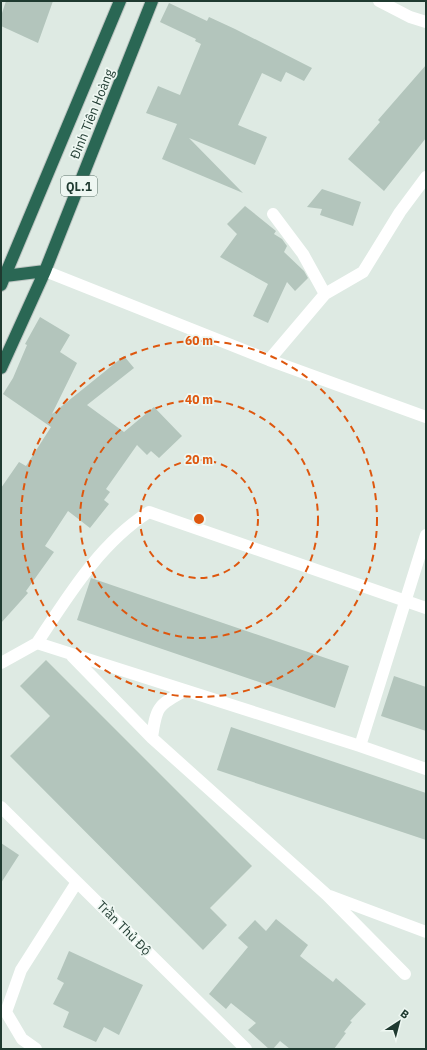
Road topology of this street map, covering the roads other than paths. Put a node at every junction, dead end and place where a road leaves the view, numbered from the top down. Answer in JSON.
{"nodes":[{"id":1,"x":120,"y":1,"type":"edge"},
{"id":2,"x":152,"y":1,"type":"edge"},
{"id":3,"x":379,"y":1,"type":"edge"},
{"id":4,"x":426,"y":22,"type":"edge"},
{"id":5,"x":426,"y":177,"type":"edge"},
{"id":6,"x":273,"y":214,"type":"dead end"},
{"id":7,"x":45,"y":271,"type":"junction"},
{"id":8,"x":3,"y":281,"type":"edge"},
{"id":9,"x":325,"y":294,"type":"junction"},
{"id":10,"x":269,"y":360,"type":"junction"},
{"id":11,"x":1,"y":368,"type":"edge"},
{"id":12,"x":426,"y":417,"type":"edge"},
{"id":13,"x":426,"y":535,"type":"edge"},
{"id":14,"x":405,"y":601,"type":"junction"},
{"id":15,"x":426,"y":608,"type":"edge"},
{"id":16,"x":37,"y":644,"type":"junction"},
{"id":17,"x":72,"y":656,"type":"junction"},
{"id":18,"x":1,"y":663,"type":"edge"},
{"id":19,"x":185,"y":691,"type":"junction"},
{"id":20,"x":152,"y":738,"type":"junction"},
{"id":21,"x":360,"y":746,"type":"junction"},
{"id":22,"x":426,"y":770,"type":"edge"},
{"id":23,"x":1,"y":807,"type":"edge"},
{"id":24,"x":77,"y":882,"type":"junction"},
{"id":25,"x":327,"y":895,"type":"junction"},
{"id":26,"x":426,"y":932,"type":"edge"},
{"id":27,"x":405,"y":974,"type":"dead end"},
{"id":28,"x":4,"y":1015,"type":"edge"},
{"id":29,"x":36,"y":1049,"type":"edge"},
{"id":30,"x":246,"y":1049,"type":"edge"}],
"edges":[{"from":1,"to":8,"type":"highway","name":"Đinh Tiên Hoàng","number":"QL.1"},
{"from":2,"to":7,"type":"highway","name":"Đinh Tiên Hoàng","number":"QL.1"},
{"from":3,"to":4,"type":"street"},
{"from":5,"to":9,"type":"street"},
{"from":6,"to":9,"type":"street"},
{"from":7,"to":8,"type":"highway"},
{"from":7,"to":10,"type":"street"},
{"from":7,"to":11,"type":"highway","name":"Đinh Tiên Hoàng","number":"QL.1"},
{"from":9,"to":10,"type":"street"},
{"from":10,"to":12,"type":"street"},
{"from":13,"to":14,"type":"street"},
{"from":14,"to":15,"type":"street"},
{"from":14,"to":16,"type":"street"},
{"from":14,"to":21,"type":"street"},
{"from":16,"to":17,"type":"street"},
{"from":16,"to":18,"type":"street"},
{"from":17,"to":19,"type":"street"},
{"from":17,"to":20,"type":"street"},
{"from":19,"to":20,"type":"street"},
{"from":19,"to":21,"type":"street"},
{"from":20,"to":25,"type":"street"},
{"from":21,"to":22,"type":"street"},
{"from":23,"to":24,"type":"street","name":"Trần Thủ Độ"},
{"from":24,"to":28,"type":"street"},
{"from":24,"to":30,"type":"street","name":"Trần Thủ Độ"},
{"from":25,"to":26,"type":"street"},
{"from":25,"to":27,"type":"street"},
{"from":28,"to":29,"type":"street"}]}
